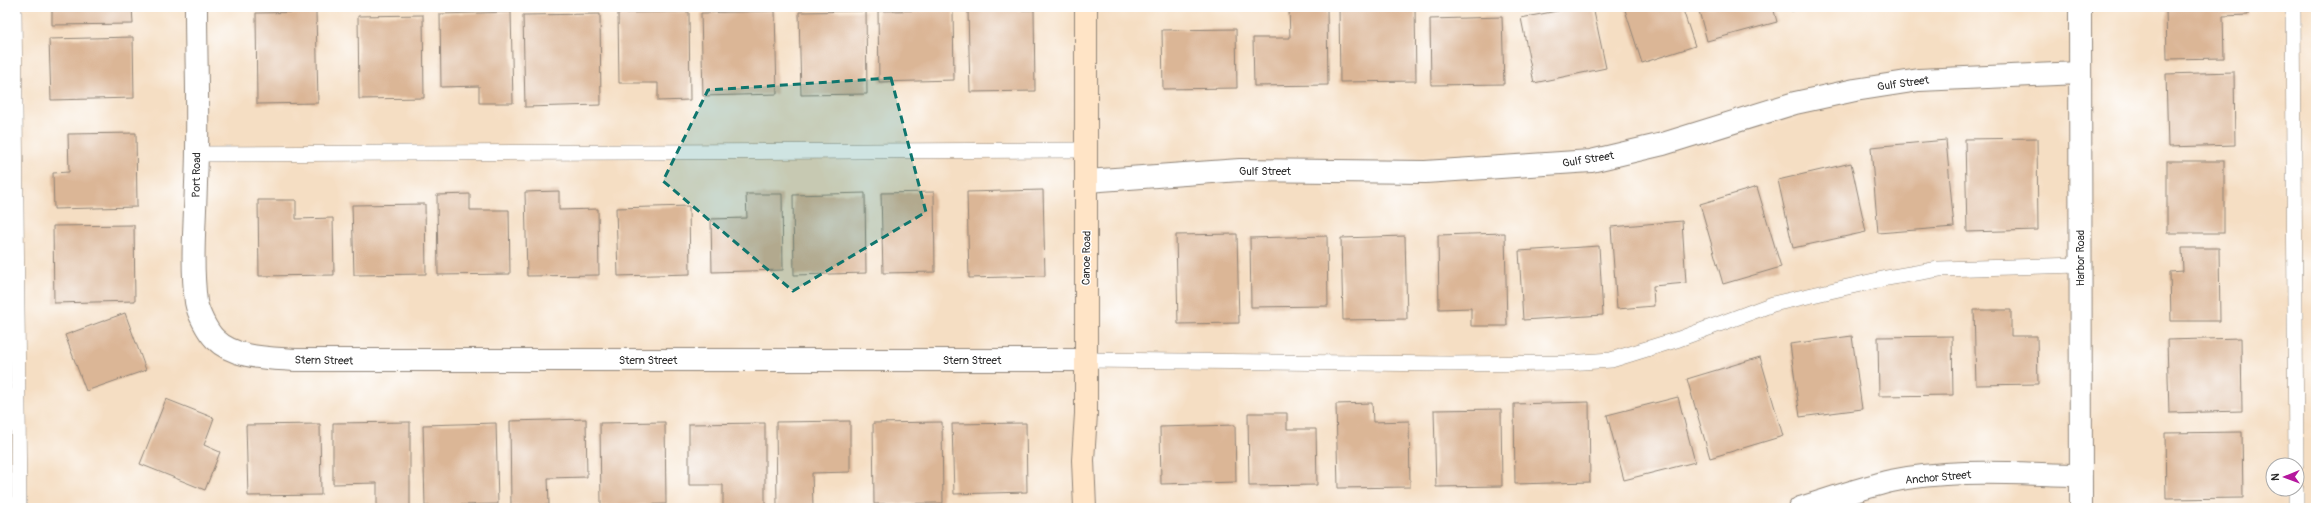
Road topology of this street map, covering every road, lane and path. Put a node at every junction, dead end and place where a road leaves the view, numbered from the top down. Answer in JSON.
{"nodes":[{"id":1,"x":14,"y":7,"type":"edge"},
{"id":2,"x":196,"y":7,"type":"edge"},
{"id":3,"x":1086,"y":7,"type":"edge"},
{"id":4,"x":2080,"y":7,"type":"edge"},
{"id":5,"x":2293,"y":7,"type":"edge"},
{"id":6,"x":2080,"y":73,"type":"junction"},
{"id":7,"x":1087,"y":150,"type":"junction"},
{"id":8,"x":196,"y":154,"type":"junction"},
{"id":9,"x":1087,"y":181,"type":"junction"},
{"id":10,"x":2080,"y":266,"type":"junction"},
{"id":11,"x":215,"y":339,"type":"joint"},
{"id":12,"x":1086,"y":360,"type":"junction"},
{"id":13,"x":2296,"y":457,"type":"edge"},
{"id":14,"x":2080,"y":475,"type":"junction"},
{"id":15,"x":13,"y":480,"type":"edge"},
{"id":16,"x":2296,"y":497,"type":"edge"},
{"id":17,"x":19,"y":508,"type":"edge"},
{"id":18,"x":1085,"y":508,"type":"edge"},
{"id":19,"x":1800,"y":508,"type":"edge"},
{"id":20,"x":2081,"y":508,"type":"edge"},
{"id":21,"x":2296,"y":508,"type":"edge"}],
"edges":[{"from":1,"to":15,"type":"lane"},
{"from":2,"to":8,"type":"street","name":"Port Road"},
{"from":3,"to":7,"type":"street","name":"Canoe Road"},
{"from":4,"to":6,"type":"street","name":"Harbor Road"},
{"from":5,"to":13,"type":"lane"},
{"from":6,"to":9,"type":"street","name":"Gulf Street"},
{"from":6,"to":10,"type":"street","name":"Harbor Road"},
{"from":7,"to":8,"type":"lane"},
{"from":7,"to":9,"type":"street","name":"Canoe Road"},
{"from":8,"to":11,"type":"street","name":"Port Road"},
{"from":9,"to":12,"type":"street","name":"Canoe Road"},
{"from":10,"to":12,"type":"lane"},
{"from":10,"to":14,"type":"street","name":"Harbor Road"},
{"from":11,"to":12,"type":"street","name":"Stern Street"},
{"from":12,"to":18,"type":"street","name":"Canoe Road"},
{"from":14,"to":19,"type":"street","name":"Anchor Street"},
{"from":14,"to":20,"type":"street","name":"Harbor Road"},
{"from":15,"to":17,"type":"lane"},
{"from":16,"to":21,"type":"lane"}]}
